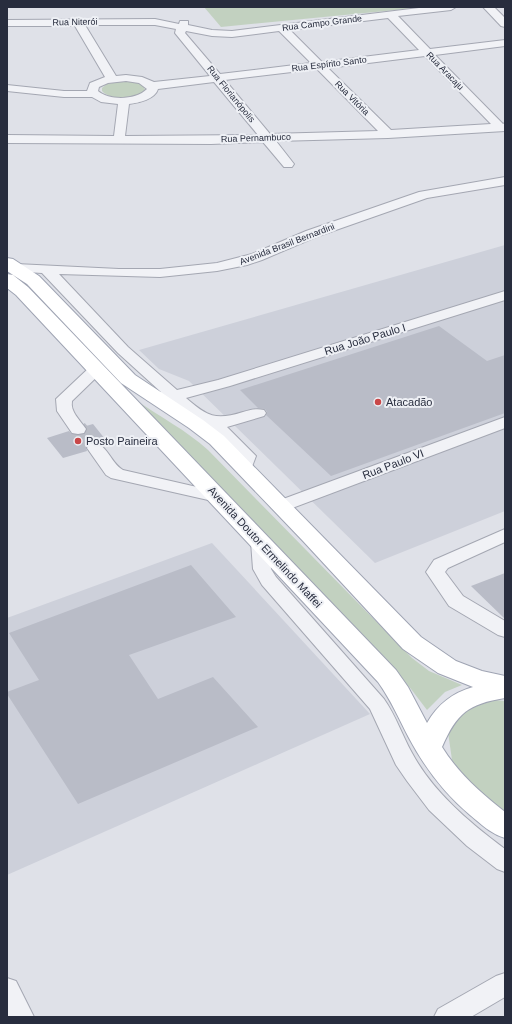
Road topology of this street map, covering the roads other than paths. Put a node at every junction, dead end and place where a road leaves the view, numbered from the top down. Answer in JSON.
{"nodes":[{"id":1,"x":451,"y":7,"type":"edge"},
{"id":2,"x":488,"y":7,"type":"edge"},
{"id":3,"x":390,"y":14,"type":"junction"},
{"id":4,"x":78,"y":22,"type":"junction"},
{"id":5,"x":7,"y":23,"type":"edge"},
{"id":6,"x":184,"y":24,"type":"junction"},
{"id":7,"x":505,"y":24,"type":"edge"},
{"id":8,"x":282,"y":28,"type":"junction"},
{"id":9,"x":241,"y":33,"type":"junction"},
{"id":10,"x":199,"y":35,"type":"junction"},
{"id":11,"x":505,"y":43,"type":"edge"},
{"id":12,"x":427,"y":52,"type":"junction"},
{"id":13,"x":319,"y":65,"type":"junction"},
{"id":14,"x":217,"y":78,"type":"junction"},
{"id":15,"x":112,"y":79,"type":"junction"},
{"id":16,"x":152,"y":86,"type":"junction"},
{"id":17,"x":10,"y":89,"type":"edge"},
{"id":18,"x":93,"y":94,"type":"junction"},
{"id":19,"x":124,"y":101,"type":"junction"},
{"id":20,"x":502,"y":127,"type":"edge"},
{"id":21,"x":388,"y":134,"type":"junction"},
{"id":22,"x":266,"y":138,"type":"junction"},
{"id":23,"x":7,"y":139,"type":"edge"},
{"id":24,"x":119,"y":140,"type":"junction"},
{"id":25,"x":288,"y":164,"type":"dead end"},
{"id":26,"x":505,"y":181,"type":"edge"},
{"id":27,"x":46,"y":269,"type":"junction"},
{"id":28,"x":10,"y":270,"type":"edge"},
{"id":29,"x":505,"y":295,"type":"edge"},
{"id":30,"x":97,"y":369,"type":"junction"},
{"id":31,"x":224,"y":383,"type":"junction"},
{"id":32,"x":164,"y":396,"type":"junction"},
{"id":33,"x":258,"y":413,"type":"dead end"},
{"id":34,"x":202,"y":416,"type":"junction"},
{"id":35,"x":236,"y":420,"type":"junction"},
{"id":36,"x":505,"y":422,"type":"edge"},
{"id":37,"x":78,"y":428,"type":"tunnel mouth"},
{"id":38,"x":226,"y":434,"type":"junction"},
{"id":39,"x":95,"y":448,"type":"tunnel mouth"},
{"id":40,"x":244,"y":468,"type":"junction"},
{"id":41,"x":217,"y":497,"type":"junction"},
{"id":42,"x":281,"y":506,"type":"junction"},
{"id":43,"x":505,"y":535,"type":"edge"},
{"id":44,"x":260,"y":542,"type":"junction"},
{"id":45,"x":505,"y":630,"type":"edge"},
{"id":46,"x":505,"y":686,"type":"edge"},
{"id":47,"x":505,"y":689,"type":"edge"},
{"id":48,"x":428,"y":748,"type":"junction"},
{"id":49,"x":505,"y":827,"type":"edge"},
{"id":50,"x":505,"y":862,"type":"edge"},
{"id":51,"x":505,"y":984,"type":"edge"},
{"id":52,"x":7,"y":989,"type":"edge"},
{"id":53,"x":21,"y":1017,"type":"edge"},
{"id":54,"x":447,"y":1017,"type":"edge"}],
"edges":[{"from":1,"to":3,"type":"street","name":"Rua Campo Grande"},
{"from":2,"to":7,"type":"street"},
{"from":3,"to":8,"type":"street","name":"Rua Campo Grande"},
{"from":3,"to":12,"type":"street","name":"Rua Aracaju"},
{"from":4,"to":5,"type":"street","name":"Rua Niterói"},
{"from":4,"to":6,"type":"street","name":"Rua Niterói"},
{"from":4,"to":15,"type":"street"},
{"from":6,"to":10,"type":"street","name":"Rua Campo Grande"},
{"from":6,"to":10,"type":"street","name":"Rua Florianópolis"},
{"from":8,"to":9,"type":"street","name":"Rua Campo Grande"},
{"from":8,"to":13,"type":"street","name":"Rua Vitória"},
{"from":9,"to":10,"type":"street","name":"Rua Campo Grande"},
{"from":9,"to":10,"type":"street","name":"Rua Campo Grande"},
{"from":10,"to":14,"type":"street","name":"Rua Florianópolis"},
{"from":11,"to":12,"type":"street","name":"Rua Espírito Santo"},
{"from":12,"to":13,"type":"street","name":"Rua Espírito Santo"},
{"from":12,"to":20,"type":"street","name":"Rua Aracaju"},
{"from":13,"to":14,"type":"street","name":"Rua Espírito Santo"},
{"from":13,"to":21,"type":"street","name":"Rua Vitória"},
{"from":14,"to":16,"type":"street","name":"Rua Espírito Santo"},
{"from":14,"to":22,"type":"street","name":"Rua Florianópolis"},
{"from":15,"to":16,"type":"street"},
{"from":15,"to":18,"type":"street"},
{"from":16,"to":19,"type":"street"},
{"from":17,"to":18,"type":"street"},
{"from":18,"to":19,"type":"street"},
{"from":19,"to":24,"type":"street"},
{"from":20,"to":21,"type":"street","name":"Rua Pernambuco"},
{"from":21,"to":22,"type":"street","name":"Rua Pernambuco"},
{"from":22,"to":24,"type":"street","name":"Rua Pernambuco"},
{"from":22,"to":25,"type":"street","name":"Rua Florianópolis"},
{"from":23,"to":24,"type":"street","name":"Rua Pernambuco"},
{"from":26,"to":27,"type":"street","name":"Avenida Brasil Bernardini"},
{"from":27,"to":28,"type":"street","name":"Avenida Brasil Bernardini"},
{"from":27,"to":32,"type":"street"},
{"from":28,"to":30,"type":"main road","name":"Avenida Doutor Ermelindo Maffei"},
{"from":28,"to":32,"type":"main road"},
{"from":29,"to":31,"type":"street","name":"Rua João Paulo I"},
{"from":30,"to":37,"type":"street"},
{"from":30,"to":41,"type":"main road","name":"Avenida Doutor Ermelindo Maffei"},
{"from":31,"to":32,"type":"street","name":"Rua João Paulo I"},
{"from":31,"to":34,"type":"street","name":"Rua João Paulo I"},
{"from":32,"to":34,"type":"street"},
{"from":32,"to":40,"type":"main road"},
{"from":33,"to":35,"type":"street"},
{"from":34,"to":35,"type":"street"},
{"from":34,"to":38,"type":"street"},
{"from":35,"to":38,"type":"street"},
{"from":36,"to":42,"type":"street","name":"Rua Paulo VI"},
{"from":38,"to":40,"type":"street"},
{"from":39,"to":41,"type":"street"},
{"from":40,"to":42,"type":"main road"},
{"from":41,"to":44,"type":"main road","name":"Avenida Doutor Ermelindo Maffei"},
{"from":42,"to":46,"type":"main road"},
{"from":43,"to":45,"type":"street"},
{"from":44,"to":48,"type":"main road","name":"Avenida Doutor Ermelindo Maffei"},
{"from":44,"to":50,"type":"street"},
{"from":47,"to":48,"type":"main road"},
{"from":48,"to":49,"type":"main road","name":"Avenida Doutor Ermelindo Maffei"},
{"from":51,"to":54,"type":"street"},
{"from":52,"to":53,"type":"street"}]}
